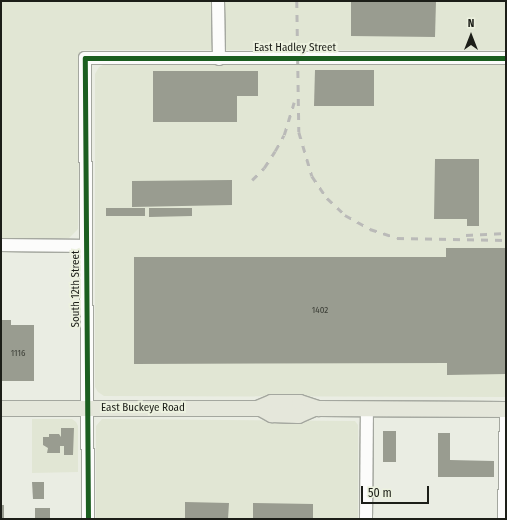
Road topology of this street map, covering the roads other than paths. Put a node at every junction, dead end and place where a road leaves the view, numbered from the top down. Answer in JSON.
{"nodes":[{"id":1,"x":218,"y":1,"type":"edge"},
{"id":2,"x":85,"y":58,"type":"joint"},
{"id":3,"x":506,"y":58,"type":"edge"},
{"id":4,"x":219,"y":59,"type":"junction"},
{"id":5,"x":1,"y":245,"type":"edge"},
{"id":6,"x":86,"y":246,"type":"junction"},
{"id":7,"x":1,"y":408,"type":"edge"},
{"id":8,"x":87,"y":408,"type":"junction"},
{"id":9,"x":367,"y":408,"type":"junction"},
{"id":10,"x":506,"y":409,"type":"edge"},
{"id":11,"x":88,"y":519,"type":"edge"},
{"id":12,"x":366,"y":519,"type":"edge"},
{"id":13,"x":504,"y":519,"type":"edge"}],
"edges":[{"from":1,"to":4,"type":"street"},
{"from":2,"to":4,"type":"street","name":"East Hadley Street"},
{"from":2,"to":6,"type":"street","name":"South 12th Street"},
{"from":3,"to":4,"type":"street","name":"East Hadley Street"},
{"from":5,"to":6,"type":"street"},
{"from":6,"to":8,"type":"street","name":"South 12th Street"},
{"from":7,"to":8,"type":"main road","name":"East Buckeye Road"},
{"from":8,"to":9,"type":"main road","name":"East Buckeye Road"},
{"from":8,"to":11,"type":"street","name":"South 12th Street"},
{"from":9,"to":10,"type":"main road","name":"East Buckeye Road"},
{"from":9,"to":12,"type":"street"},
{"from":10,"to":13,"type":"street"}]}
